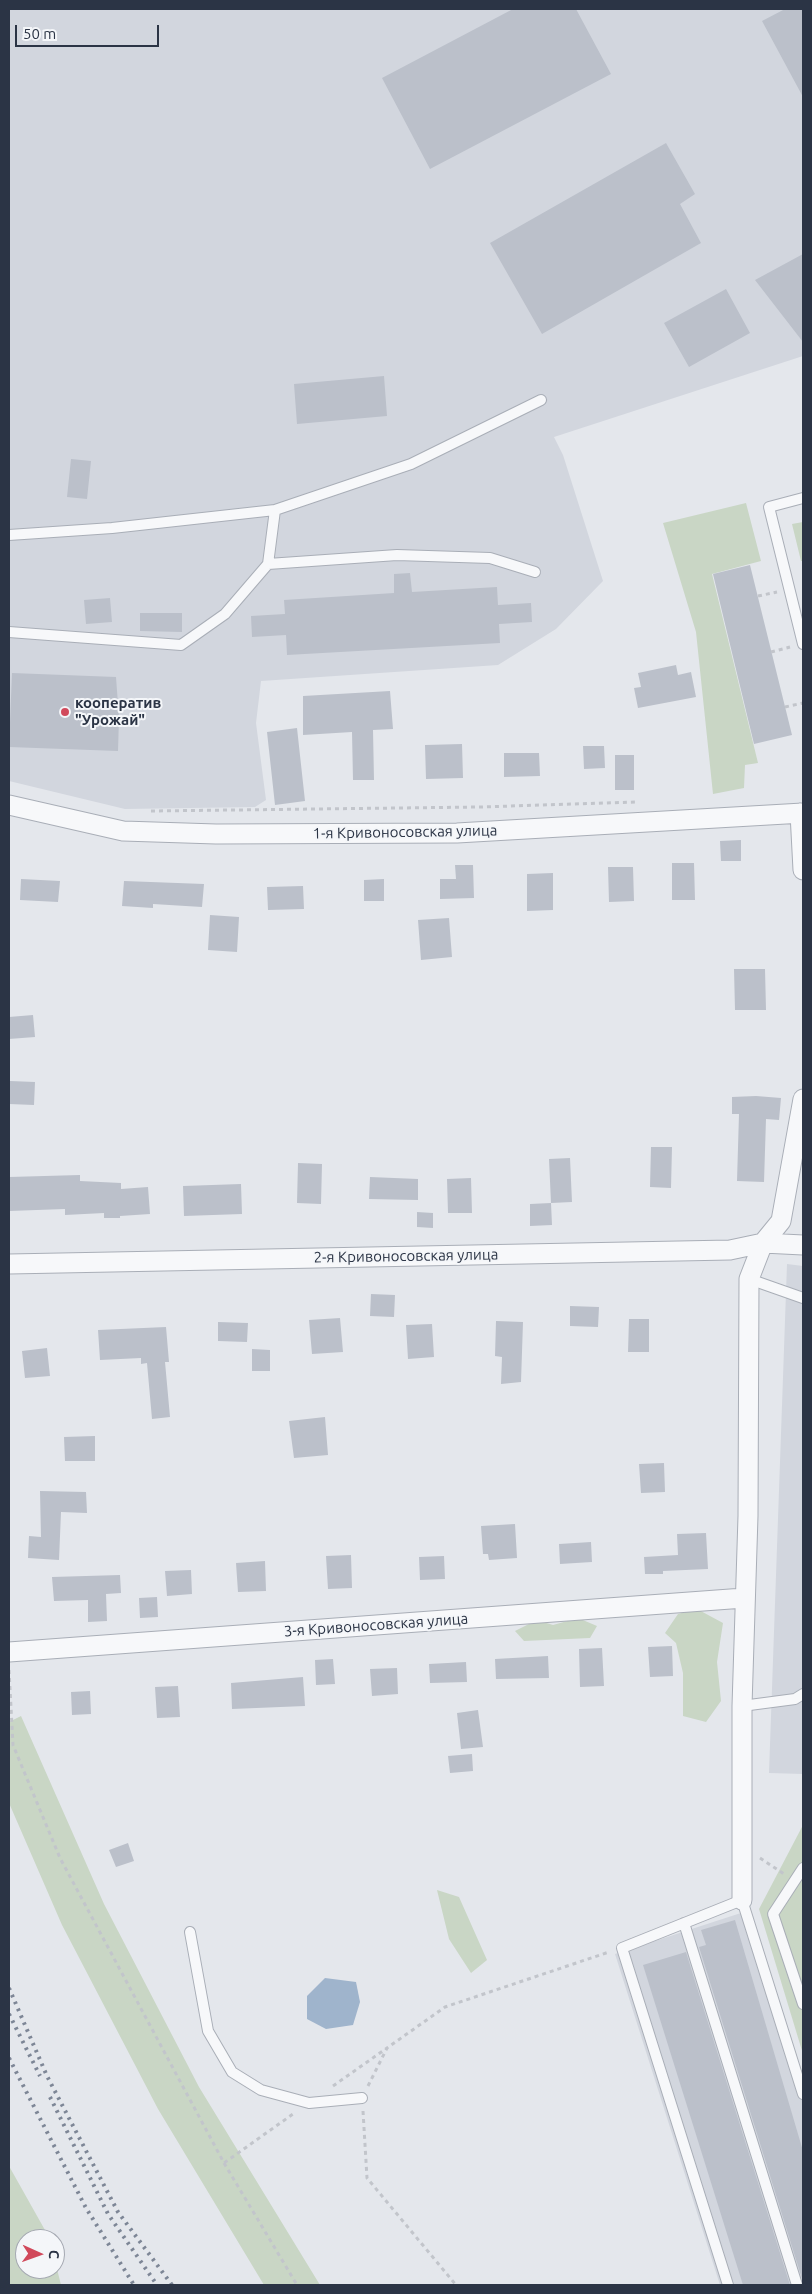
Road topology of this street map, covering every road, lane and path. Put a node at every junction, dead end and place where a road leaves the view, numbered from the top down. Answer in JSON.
{"nodes":[{"id":1,"x":541,"y":400,"type":"dead end"},
{"id":2,"x":803,"y":498,"type":"edge"},
{"id":3,"x":275,"y":510,"type":"junction"},
{"id":4,"x":9,"y":535,"type":"edge"},
{"id":5,"x":268,"y":564,"type":"junction"},
{"id":6,"x":535,"y":572,"type":"dead end"},
{"id":7,"x":9,"y":632,"type":"edge"},
{"id":8,"x":803,"y":644,"type":"edge"},
{"id":9,"x":803,"y":702,"type":"edge"},
{"id":10,"x":785,"y":707,"type":"dead end"},
{"id":11,"x":644,"y":802,"type":"dead end"},
{"id":12,"x":9,"y":805,"type":"edge"},
{"id":13,"x":142,"y":811,"type":"dead end"},
{"id":14,"x":802,"y":813,"type":"edge"},
{"id":15,"x":803,"y":870,"type":"edge"},
{"id":16,"x":803,"y":1099,"type":"edge"},
{"id":17,"x":763,"y":1243,"type":"junction"},
{"id":18,"x":803,"y":1245,"type":"edge"},
{"id":19,"x":9,"y":1264,"type":"edge"},
{"id":20,"x":750,"y":1278,"type":"junction"},
{"id":21,"x":803,"y":1298,"type":"edge"},
{"id":22,"x":744,"y":1598,"type":"junction"},
{"id":23,"x":9,"y":1652,"type":"edge"},
{"id":24,"x":9,"y":1668,"type":"edge"},
{"id":25,"x":803,"y":1694,"type":"edge"},
{"id":26,"x":742,"y":1706,"type":"junction"},
{"id":27,"x":742,"y":1845,"type":"junction"},
{"id":28,"x":803,"y":1868,"type":"edge"},
{"id":29,"x":794,"y":1882,"type":"junction"},
{"id":30,"x":742,"y":1900,"type":"junction"},
{"id":31,"x":684,"y":1923,"type":"junction"},
{"id":32,"x":190,"y":1932,"type":"dead end"},
{"id":33,"x":622,"y":1948,"type":"junction"},
{"id":34,"x":803,"y":2004,"type":"edge"},
{"id":35,"x":387,"y":2048,"type":"junction"},
{"id":36,"x":803,"y":2094,"type":"edge"},
{"id":37,"x":362,"y":2098,"type":"junction"},
{"id":38,"x":309,"y":2103,"type":"junction"},
{"id":39,"x":224,"y":2163,"type":"junction"},
{"id":40,"x":297,"y":2285,"type":"edge"},
{"id":41,"x":456,"y":2285,"type":"edge"},
{"id":42,"x":728,"y":2285,"type":"edge"},
{"id":43,"x":797,"y":2285,"type":"edge"}],
"edges":[{"from":1,"to":3,"type":"lane"},
{"from":2,"to":8,"type":"lane"},
{"from":3,"to":4,"type":"lane"},
{"from":3,"to":5,"type":"lane"},
{"from":5,"to":6,"type":"lane"},
{"from":5,"to":7,"type":"lane"},
{"from":9,"to":10,"type":"path"},
{"from":11,"to":13,"type":"path"},
{"from":12,"to":14,"type":"street","name":"1-я Кривоносовская улица"},
{"from":14,"to":15,"type":"street"},
{"from":16,"to":17,"type":"street"},
{"from":17,"to":18,"type":"street","name":"2-я Кривоносовская улица"},
{"from":17,"to":19,"type":"street","name":"2-я Кривоносовская улица"},
{"from":17,"to":20,"type":"street"},
{"from":20,"to":21,"type":"lane"},
{"from":20,"to":22,"type":"street"},
{"from":22,"to":23,"type":"street","name":"3-я Кривоносовская улица"},
{"from":22,"to":26,"type":"street"},
{"from":24,"to":39,"type":"path"},
{"from":25,"to":26,"type":"lane"},
{"from":26,"to":27,"type":"street"},
{"from":27,"to":29,"type":"path"},
{"from":27,"to":30,"type":"street"},
{"from":28,"to":29,"type":"lane"},
{"from":29,"to":34,"type":"lane"},
{"from":30,"to":31,"type":"lane"},
{"from":30,"to":36,"type":"lane"},
{"from":31,"to":33,"type":"lane"},
{"from":31,"to":43,"type":"lane"},
{"from":32,"to":38,"type":"lane"},
{"from":33,"to":35,"type":"path"},
{"from":33,"to":42,"type":"lane"},
{"from":35,"to":37,"type":"path"},
{"from":35,"to":38,"type":"path"},
{"from":37,"to":38,"type":"lane"},
{"from":37,"to":41,"type":"path"},
{"from":38,"to":39,"type":"path"},
{"from":39,"to":40,"type":"path"}]}
